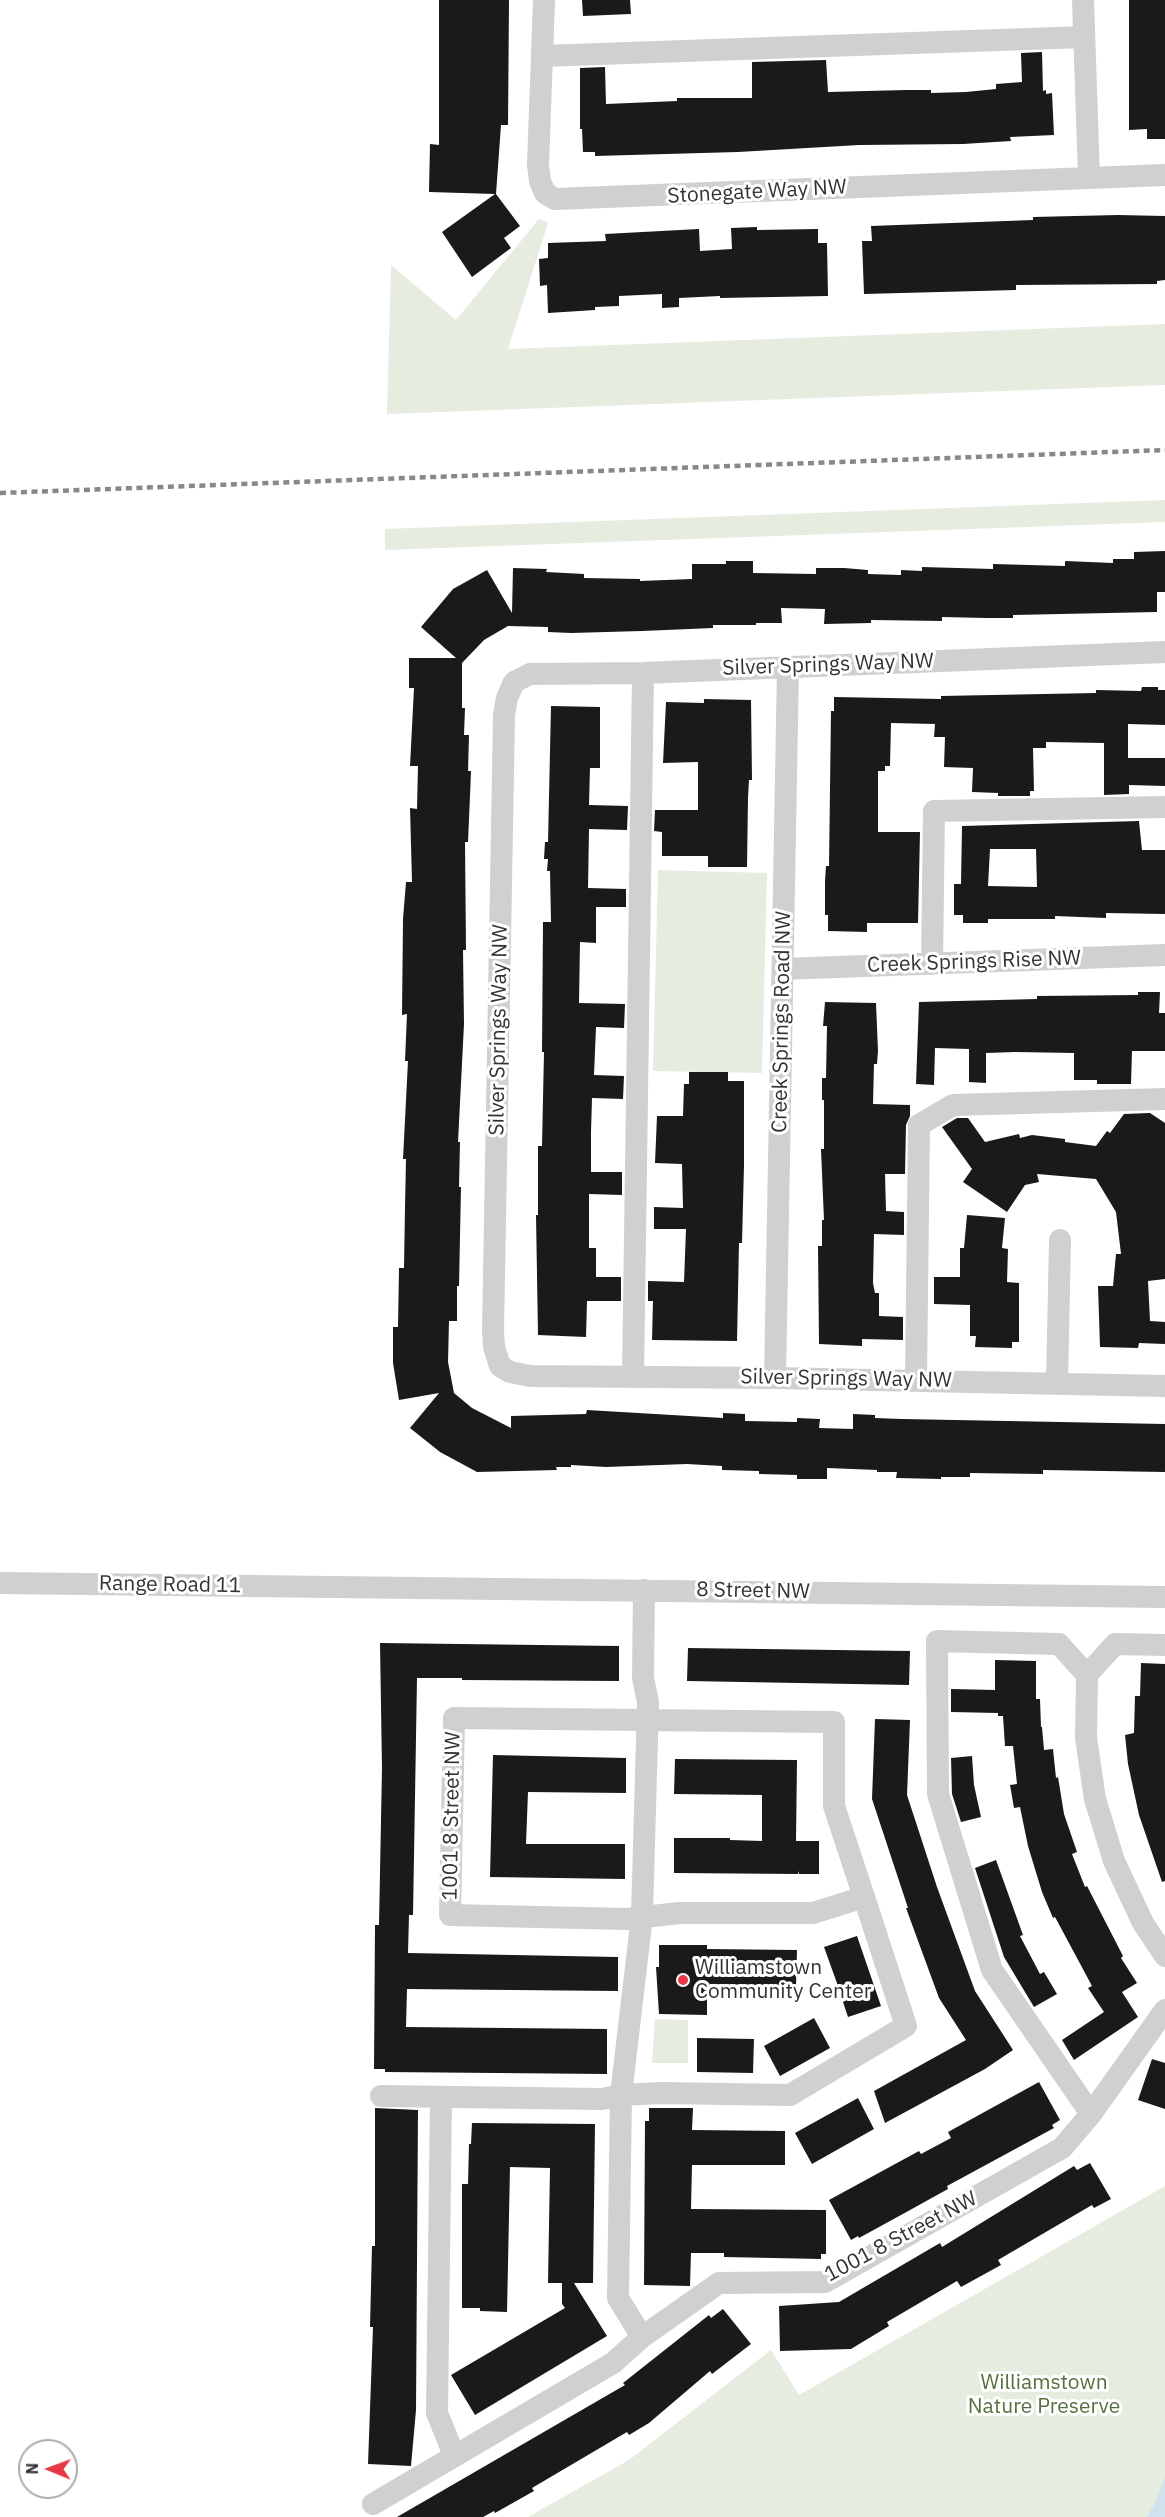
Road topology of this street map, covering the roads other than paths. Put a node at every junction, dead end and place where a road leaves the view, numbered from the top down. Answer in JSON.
{"nodes":[{"id":1,"x":544,"y":0,"type":"edge"},
{"id":2,"x":1083,"y":0,"type":"edge"},
{"id":3,"x":1084,"y":37,"type":"junction"},
{"id":4,"x":542,"y":56,"type":"junction"},
{"id":5,"x":1165,"y":175,"type":"edge"},
{"id":6,"x":1089,"y":177,"type":"junction"},
{"id":7,"x":1165,"y":652,"type":"edge"},
{"id":8,"x":788,"y":667,"type":"junction"},
{"id":9,"x":643,"y":673,"type":"junction"},
{"id":10,"x":1165,"y":807,"type":"edge"},
{"id":11,"x":1165,"y":955,"type":"edge"},
{"id":12,"x":932,"y":964,"type":"junction"},
{"id":13,"x":783,"y":969,"type":"junction"},
{"id":14,"x":1165,"y":1099,"type":"edge"},
{"id":15,"x":1060,"y":1240,"type":"dead end"},
{"id":16,"x":633,"y":1377,"type":"junction"},
{"id":17,"x":776,"y":1377,"type":"junction"},
{"id":18,"x":916,"y":1380,"type":"junction"},
{"id":19,"x":1057,"y":1383,"type":"junction"},
{"id":20,"x":1165,"y":1386,"type":"edge"},
{"id":21,"x":0,"y":1583,"type":"edge"},
{"id":22,"x":341,"y":1586,"type":"joint"},
{"id":23,"x":651,"y":1590,"type":"junction"},
{"id":24,"x":1165,"y":1597,"type":"edge"},
{"id":25,"x":1165,"y":1645,"type":"edge"},
{"id":26,"x":1087,"y":1675,"type":"junction"},
{"id":27,"x":648,"y":1710,"type":"junction"},
{"id":28,"x":864,"y":1897,"type":"junction"},
{"id":29,"x":642,"y":1916,"type":"junction"},
{"id":30,"x":1165,"y":1956,"type":"edge"},
{"id":31,"x":1165,"y":2010,"type":"edge"},
{"id":32,"x":621,"y":2095,"type":"junction"},
{"id":33,"x":381,"y":2096,"type":"dead end"},
{"id":34,"x":441,"y":2097,"type":"junction"},
{"id":35,"x":1088,"y":2120,"type":"junction"},
{"id":36,"x":642,"y":2337,"type":"junction"},
{"id":37,"x":454,"y":2455,"type":"junction"},
{"id":38,"x":373,"y":2504,"type":"dead end"}],
"edges":[{"from":1,"to":4,"type":"street","name":"Stonegate Way NW"},
{"from":2,"to":3,"type":"street"},
{"from":3,"to":4,"type":"street"},
{"from":3,"to":6,"type":"street"},
{"from":4,"to":6,"type":"street","name":"Stonegate Way NW"},
{"from":5,"to":6,"type":"street","name":"Stonegate Way NW"},
{"from":7,"to":8,"type":"street","name":"Silver Springs Way NW"},
{"from":8,"to":9,"type":"street","name":"Silver Springs Way NW"},
{"from":8,"to":13,"type":"street","name":"Creek Springs Road NW"},
{"from":9,"to":16,"type":"street"},
{"from":9,"to":16,"type":"street","name":"Silver Springs Way NW"},
{"from":10,"to":12,"type":"street"},
{"from":11,"to":12,"type":"street","name":"Creek Springs Rise NW"},
{"from":12,"to":13,"type":"street","name":"Creek Springs Rise NW"},
{"from":13,"to":17,"type":"street","name":"Creek Springs Road NW"},
{"from":14,"to":18,"type":"street"},
{"from":15,"to":19,"type":"street"},
{"from":16,"to":17,"type":"street","name":"Silver Springs Way NW"},
{"from":17,"to":18,"type":"street","name":"Silver Springs Way NW"},
{"from":18,"to":19,"type":"street","name":"Silver Springs Way NW"},
{"from":19,"to":20,"type":"street","name":"Silver Springs Way NW"},
{"from":21,"to":22,"type":"street","name":"Range Road 11"},
{"from":22,"to":23,"type":"street","name":"8 Street NW"},
{"from":23,"to":24,"type":"street","name":"8 Street NW"},
{"from":23,"to":27,"type":"street"},
{"from":25,"to":26,"type":"street"},
{"from":26,"to":30,"type":"street"},
{"from":26,"to":35,"type":"street"},
{"from":27,"to":28,"type":"street","name":"1001 8 Street NW"},
{"from":27,"to":29,"type":"street"},
{"from":27,"to":29,"type":"street","name":"1001 8 Street NW"},
{"from":28,"to":29,"type":"street","name":"1001 8 Street NW"},
{"from":28,"to":32,"type":"street","name":"1001 8 Street NW"},
{"from":29,"to":32,"type":"street"},
{"from":31,"to":35,"type":"street","name":"1001 8 Street NW"},
{"from":32,"to":34,"type":"street","name":"1001 8 Street NW"},
{"from":32,"to":36,"type":"street"},
{"from":33,"to":34,"type":"street","name":"1001 8 Street NW"},
{"from":34,"to":37,"type":"street"},
{"from":35,"to":36,"type":"street","name":"1001 8 Street NW"},
{"from":36,"to":37,"type":"street","name":"1001 8 Street NW"},
{"from":37,"to":38,"type":"street","name":"1001 8 Street NW"}]}
